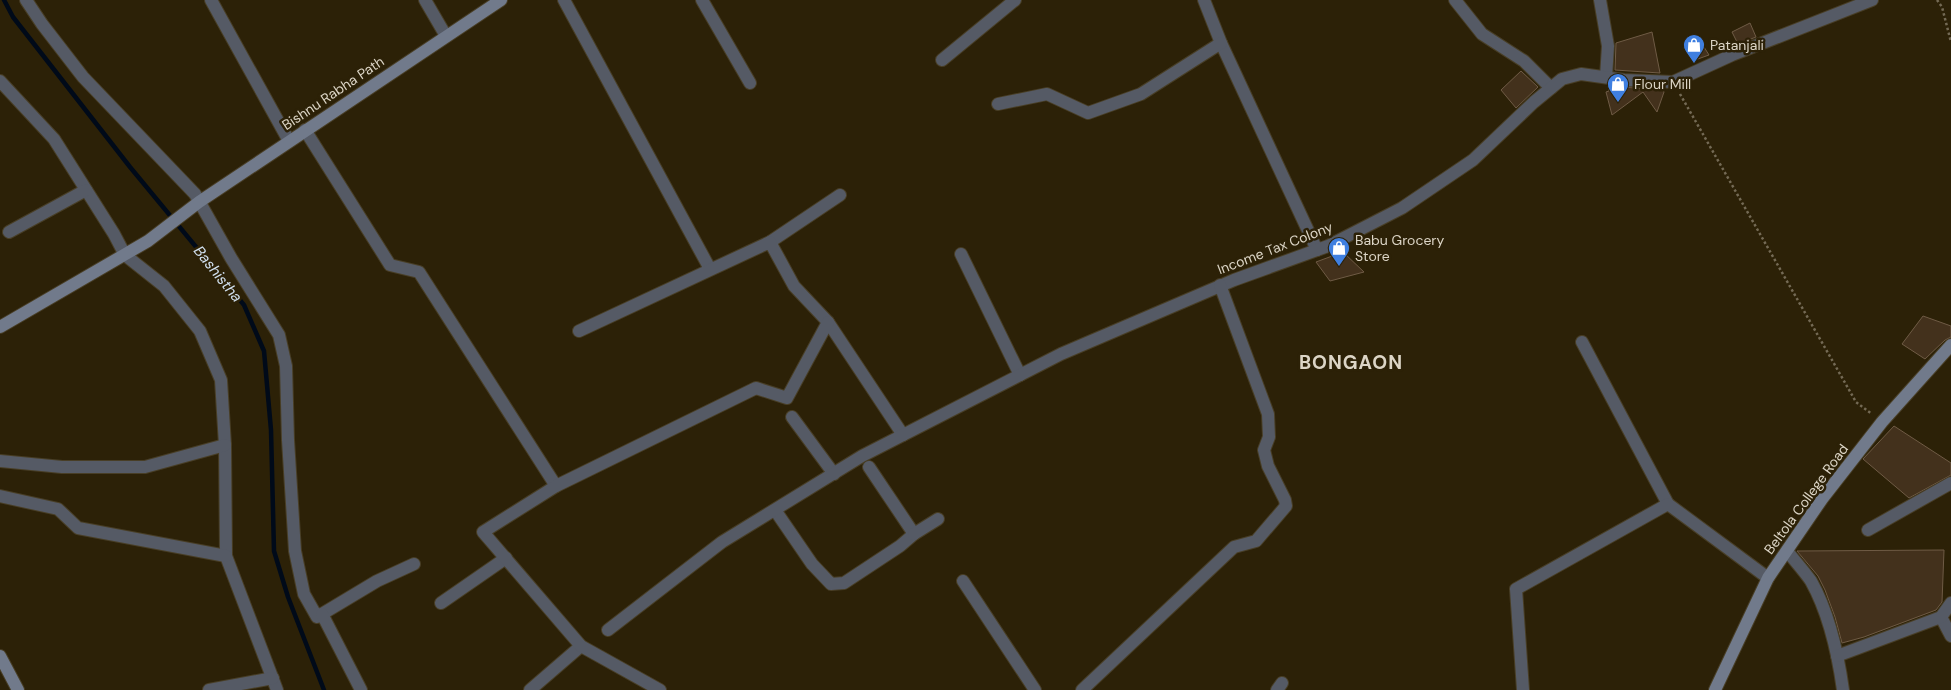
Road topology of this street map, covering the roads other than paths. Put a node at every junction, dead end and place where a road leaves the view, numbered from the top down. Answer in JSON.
{"nodes":[{"id":1,"x":26,"y":0,"type":"edge"},
{"id":2,"x":211,"y":0,"type":"edge"},
{"id":3,"x":425,"y":0,"type":"edge"},
{"id":4,"x":501,"y":0,"type":"edge"},
{"id":5,"x":564,"y":0,"type":"edge"},
{"id":6,"x":702,"y":0,"type":"edge"},
{"id":7,"x":1015,"y":0,"type":"edge"},
{"id":8,"x":1204,"y":0,"type":"edge"},
{"id":9,"x":1455,"y":0,"type":"edge"},
{"id":10,"x":1600,"y":0,"type":"edge"},
{"id":11,"x":1872,"y":0,"type":"edge"},
{"id":12,"x":1844,"y":5,"type":"edge"},
{"id":13,"x":446,"y":36,"type":"junction"},
{"id":14,"x":1221,"y":43,"type":"junction"},
{"id":15,"x":942,"y":60,"type":"dead end"},
{"id":16,"x":1606,"y":77,"type":"junction"},
{"id":17,"x":0,"y":81,"type":"edge"},
{"id":18,"x":750,"y":83,"type":"dead end"},
{"id":19,"x":1551,"y":88,"type":"junction"},
{"id":20,"x":998,"y":104,"type":"dead end"},
{"id":21,"x":305,"y":130,"type":"junction"},
{"id":22,"x":289,"y":140,"type":"junction"},
{"id":23,"x":86,"y":190,"type":"junction"},
{"id":24,"x":840,"y":195,"type":"dead end"},
{"id":25,"x":199,"y":202,"type":"junction"},
{"id":26,"x":9,"y":232,"type":"dead end"},
{"id":27,"x":770,"y":242,"type":"junction"},
{"id":28,"x":1317,"y":250,"type":"junction"},
{"id":29,"x":961,"y":254,"type":"dead end"},
{"id":30,"x":125,"y":255,"type":"junction"},
{"id":31,"x":710,"y":269,"type":"junction"},
{"id":32,"x":1220,"y":286,"type":"junction"},
{"id":33,"x":828,"y":322,"type":"junction"},
{"id":34,"x":0,"y":327,"type":"edge"},
{"id":35,"x":579,"y":331,"type":"dead end"},
{"id":36,"x":1582,"y":342,"type":"dead end"},
{"id":37,"x":1951,"y":345,"type":"edge"},
{"id":38,"x":1020,"y":375,"type":"junction"},
{"id":39,"x":792,"y":417,"type":"dead end"},
{"id":40,"x":904,"y":435,"type":"junction"},
{"id":41,"x":225,"y":445,"type":"junction"},
{"id":42,"x":0,"y":462,"type":"edge"},
{"id":43,"x":869,"y":467,"type":"dead end"},
{"id":44,"x":834,"y":474,"type":"junction"},
{"id":45,"x":1951,"y":484,"type":"edge"},
{"id":46,"x":556,"y":486,"type":"junction"},
{"id":47,"x":0,"y":496,"type":"edge"},
{"id":48,"x":1668,"y":504,"type":"junction"},
{"id":49,"x":775,"y":510,"type":"junction"},
{"id":50,"x":938,"y":519,"type":"dead end"},
{"id":51,"x":1868,"y":530,"type":"dead end"},
{"id":52,"x":914,"y":534,"type":"junction"},
{"id":53,"x":1787,"y":551,"type":"junction"},
{"id":54,"x":226,"y":556,"type":"junction"},
{"id":55,"x":506,"y":558,"type":"junction"},
{"id":56,"x":414,"y":564,"type":"dead end"},
{"id":57,"x":1768,"y":578,"type":"junction"},
{"id":58,"x":964,"y":581,"type":"dead end"},
{"id":59,"x":441,"y":603,"type":"dead end"},
{"id":60,"x":1951,"y":603,"type":"edge"},
{"id":61,"x":322,"y":614,"type":"junction"},
{"id":62,"x":1941,"y":617,"type":"junction"},
{"id":63,"x":608,"y":630,"type":"dead end"},
{"id":64,"x":1951,"y":636,"type":"edge"},
{"id":65,"x":581,"y":646,"type":"junction"},
{"id":66,"x":0,"y":656,"type":"edge"},
{"id":67,"x":1837,"y":656,"type":"junction"},
{"id":68,"x":275,"y":684,"type":"edge"},
{"id":69,"x":18,"y":690,"type":"edge"},
{"id":70,"x":209,"y":690,"type":"edge"},
{"id":71,"x":361,"y":690,"type":"edge"},
{"id":72,"x":530,"y":690,"type":"edge"},
{"id":73,"x":660,"y":690,"type":"edge"},
{"id":74,"x":1035,"y":690,"type":"edge"},
{"id":75,"x":1082,"y":690,"type":"edge"},
{"id":76,"x":1523,"y":690,"type":"edge"},
{"id":77,"x":1715,"y":690,"type":"edge"},
{"id":78,"x":1843,"y":690,"type":"edge"}],
"edges":[{"from":1,"to":25,"type":"street"},
{"from":2,"to":22,"type":"street"},
{"from":3,"to":13,"type":"street"},
{"from":4,"to":13,"type":"street","name":"Bishnu Rabha Path"},
{"from":5,"to":31,"type":"street"},
{"from":6,"to":18,"type":"street"},
{"from":7,"to":15,"type":"street"},
{"from":8,"to":14,"type":"street"},
{"from":9,"to":19,"type":"street"},
{"from":10,"to":16,"type":"street"},
{"from":11,"to":12,"type":"street","name":"Income Tax Colony"},
{"from":12,"to":16,"type":"street","name":"Income Tax Colony"},
{"from":13,"to":21,"type":"street","name":"Bishnu Rabha Path"},
{"from":14,"to":20,"type":"street"},
{"from":14,"to":28,"type":"street"},
{"from":16,"to":19,"type":"street","name":"Income Tax Colony"},
{"from":17,"to":23,"type":"street"},
{"from":19,"to":28,"type":"street","name":"Income Tax Colony"},
{"from":21,"to":22,"type":"street","name":"Bishnu Rabha Path"},
{"from":21,"to":46,"type":"street"},
{"from":22,"to":25,"type":"street","name":"Bishnu Rabha Path"},
{"from":23,"to":26,"type":"street"},
{"from":23,"to":30,"type":"street"},
{"from":24,"to":27,"type":"street"},
{"from":25,"to":30,"type":"street","name":"Bishnu Rabha Path"},
{"from":25,"to":61,"type":"street"},
{"from":27,"to":31,"type":"street"},
{"from":27,"to":33,"type":"street"},
{"from":28,"to":32,"type":"street","name":"Income Tax Colony"},
{"from":29,"to":38,"type":"street"},
{"from":30,"to":34,"type":"street","name":"Bishnu Rabha Path"},
{"from":30,"to":41,"type":"street"},
{"from":31,"to":35,"type":"street"},
{"from":32,"to":38,"type":"street","name":"Income Tax Colony"},
{"from":32,"to":75,"type":"street"},
{"from":33,"to":40,"type":"street"},
{"from":33,"to":46,"type":"street"},
{"from":36,"to":48,"type":"street"},
{"from":37,"to":53,"type":"street","name":"Beltola College Road"},
{"from":38,"to":40,"type":"street","name":"Income Tax Colony"},
{"from":39,"to":44,"type":"street"},
{"from":40,"to":44,"type":"street","name":"Income Tax Colony"},
{"from":41,"to":42,"type":"street"},
{"from":41,"to":54,"type":"street"},
{"from":43,"to":52,"type":"street"},
{"from":44,"to":49,"type":"street","name":"Income Tax Colony"},
{"from":45,"to":51,"type":"street"},
{"from":46,"to":55,"type":"street"},
{"from":47,"to":54,"type":"street"},
{"from":48,"to":57,"type":"street"},
{"from":48,"to":76,"type":"street"},
{"from":49,"to":52,"type":"street"},
{"from":49,"to":63,"type":"street","name":"Income Tax Colony"},
{"from":50,"to":52,"type":"street"},
{"from":53,"to":57,"type":"street","name":"Beltola College Road"},
{"from":53,"to":67,"type":"street"},
{"from":54,"to":68,"type":"street"},
{"from":55,"to":59,"type":"street"},
{"from":55,"to":65,"type":"street"},
{"from":56,"to":61,"type":"street"},
{"from":57,"to":77,"type":"street","name":"Beltola College Road"},
{"from":58,"to":74,"type":"street"},
{"from":60,"to":62,"type":"street"},
{"from":61,"to":71,"type":"street"},
{"from":62,"to":64,"type":"street"},
{"from":62,"to":67,"type":"street"},
{"from":65,"to":72,"type":"street"},
{"from":65,"to":73,"type":"street"},
{"from":66,"to":69,"type":"street"},
{"from":67,"to":78,"type":"street"},
{"from":68,"to":70,"type":"street"}]}
